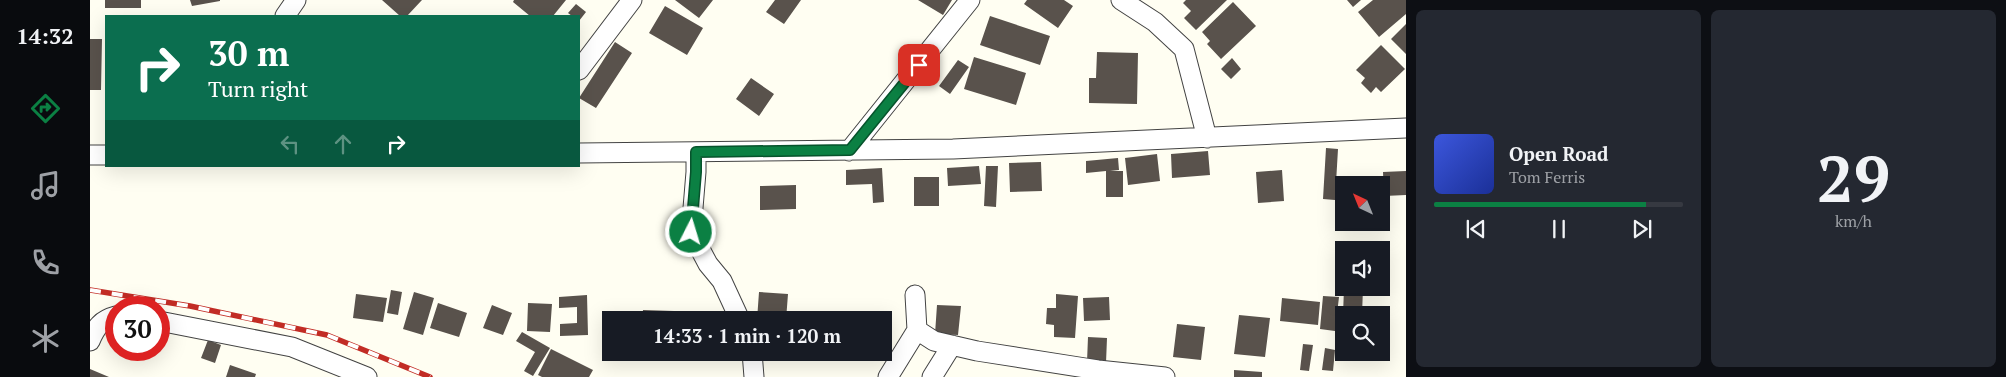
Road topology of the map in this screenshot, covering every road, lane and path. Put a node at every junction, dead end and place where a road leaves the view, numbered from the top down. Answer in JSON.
{"nodes":[{"id":1,"x":296,"y":0,"type":"edge"},
{"id":2,"x":632,"y":0,"type":"edge"},
{"id":3,"x":970,"y":0,"type":"edge"},
{"id":4,"x":1121,"y":0,"type":"edge"},
{"id":5,"x":286,"y":15,"type":"edge"},
{"id":6,"x":580,"y":69,"type":"edge"},
{"id":7,"x":1406,"y":128,"type":"edge"},
{"id":8,"x":1207,"y":138,"type":"junction"},
{"id":9,"x":850,"y":150,"type":"junction"},
{"id":10,"x":696,"y":152,"type":"junction"},
{"id":11,"x":580,"y":154,"type":"edge"},
{"id":12,"x":90,"y":155,"type":"edge"},
{"id":13,"x":105,"y":155,"type":"edge"},
{"id":14,"x":915,"y":295,"type":"dead end"},
{"id":15,"x":736,"y":311,"type":"edge"},
{"id":16,"x":105,"y":320,"type":"edge"},
{"id":17,"x":170,"y":323,"type":"edge"},
{"id":18,"x":917,"y":330,"type":"junction"},
{"id":19,"x":90,"y":341,"type":"edge"},
{"id":20,"x":952,"y":345,"type":"junction"},
{"id":21,"x":753,"y":361,"type":"edge"},
{"id":22,"x":367,"y":377,"type":"edge"},
{"id":23,"x":754,"y":377,"type":"edge"},
{"id":24,"x":888,"y":377,"type":"edge"},
{"id":25,"x":932,"y":377,"type":"edge"},
{"id":26,"x":1165,"y":377,"type":"edge"}],
"edges":[{"from":1,"to":5,"type":"street"},
{"from":2,"to":6,"type":"street"},
{"from":3,"to":9,"type":"street"},
{"from":4,"to":8,"type":"street"},
{"from":7,"to":8,"type":"street"},
{"from":8,"to":9,"type":"street"},
{"from":9,"to":10,"type":"street"},
{"from":10,"to":11,"type":"street"},
{"from":10,"to":15,"type":"street"},
{"from":12,"to":13,"type":"street"},
{"from":14,"to":18,"type":"street"},
{"from":16,"to":19,"type":"street"},
{"from":17,"to":22,"type":"street"},
{"from":18,"to":20,"type":"street"},
{"from":18,"to":24,"type":"street"},
{"from":20,"to":25,"type":"street"},
{"from":20,"to":26,"type":"street"},
{"from":21,"to":23,"type":"street"}]}
